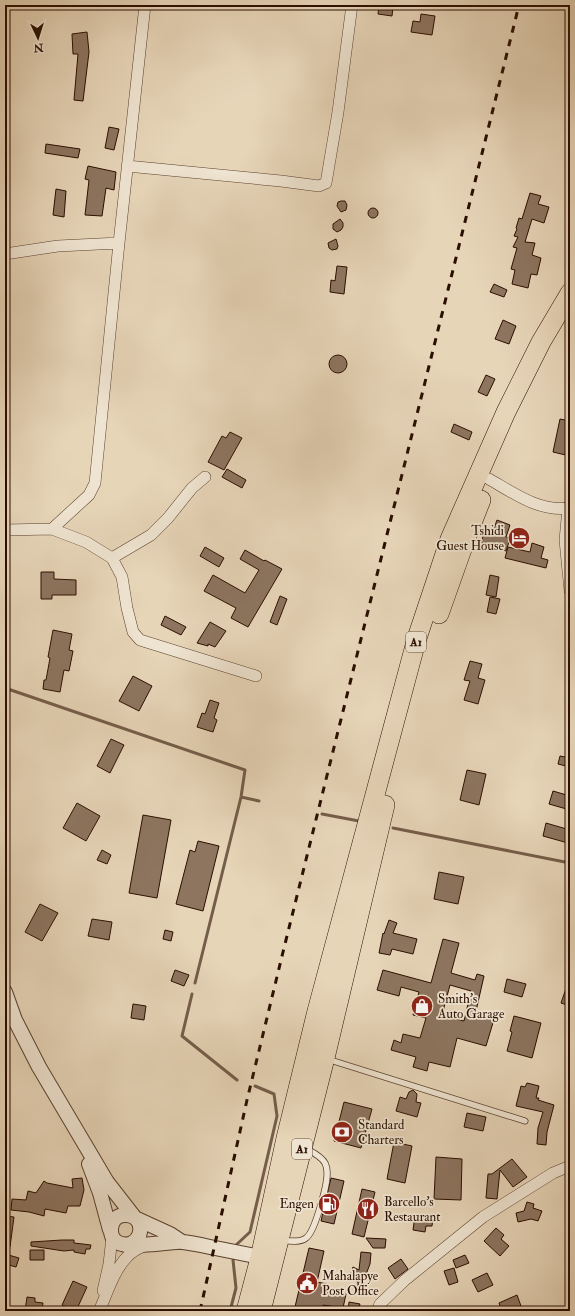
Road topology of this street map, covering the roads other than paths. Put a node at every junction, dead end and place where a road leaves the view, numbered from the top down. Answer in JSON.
{"nodes":[{"id":1,"x":145,"y":5,"type":"edge"},
{"id":2,"x":352,"y":5,"type":"edge"},
{"id":3,"x":127,"y":166,"type":"junction"},
{"id":4,"x":118,"y":243,"type":"junction"},
{"id":5,"x":5,"y":254,"type":"edge"},
{"id":6,"x":570,"y":293,"type":"edge"},
{"id":7,"x":570,"y":317,"type":"edge"},
{"id":8,"x":205,"y":477,"type":"dead end"},
{"id":9,"x":489,"y":479,"type":"junction"},
{"id":10,"x":569,"y":508,"type":"edge"},
{"id":11,"x":52,"y":529,"type":"junction"},
{"id":12,"x":5,"y":530,"type":"edge"},
{"id":13,"x":567,"y":543,"type":"edge"},
{"id":14,"x":112,"y":558,"type":"junction"},
{"id":15,"x":570,"y":591,"type":"edge"},
{"id":16,"x":256,"y":676,"type":"dead end"},
{"id":17,"x":5,"y":992,"type":"edge"},
{"id":18,"x":10,"y":1017,"type":"edge"},
{"id":19,"x":316,"y":1055,"type":"junction"},
{"id":20,"x":66,"y":1113,"type":"junction"},
{"id":21,"x":525,"y":1121,"type":"dead end"},
{"id":22,"x":294,"y":1143,"type":"junction"},
{"id":23,"x":570,"y":1166,"type":"edge"},
{"id":24,"x":135,"y":1218,"type":"junction"},
{"id":25,"x":111,"y":1233,"type":"junction"},
{"id":26,"x":280,"y":1240,"type":"junction"},
{"id":27,"x":182,"y":1242,"type":"junction"},
{"id":28,"x":146,"y":1244,"type":"junction"},
{"id":29,"x":126,"y":1245,"type":"junction"},
{"id":30,"x":268,"y":1259,"type":"junction"},
{"id":31,"x":98,"y":1311,"type":"edge"},
{"id":32,"x":246,"y":1311,"type":"edge"},
{"id":33,"x":261,"y":1311,"type":"edge"},
{"id":34,"x":377,"y":1311,"type":"edge"}],
"edges":[{"from":1,"to":3,"type":"street"},
{"from":2,"to":3,"type":"street"},
{"from":3,"to":4,"type":"street"},
{"from":4,"to":5,"type":"street"},
{"from":4,"to":11,"type":"street"},
{"from":6,"to":19,"type":"highway","number":"A1"},
{"from":7,"to":9,"type":"highway","number":"A1"},
{"from":8,"to":14,"type":"street"},
{"from":9,"to":10,"type":"street"},
{"from":9,"to":19,"type":"highway","number":"A1"},
{"from":10,"to":13,"type":"street"},
{"from":11,"to":12,"type":"street"},
{"from":11,"to":14,"type":"street"},
{"from":13,"to":15,"type":"street"},
{"from":14,"to":16,"type":"street"},
{"from":17,"to":18,"type":"street"},
{"from":18,"to":20,"type":"street"},
{"from":19,"to":21,"type":"lane"},
{"from":19,"to":22,"type":"highway","number":"A1"},
{"from":20,"to":24,"type":"street"},
{"from":20,"to":25,"type":"street"},
{"from":22,"to":26,"type":"highway","number":"A1"},
{"from":22,"to":26,"type":"lane"},
{"from":22,"to":30,"type":"highway","number":"A1"},
{"from":23,"to":34,"type":"street"},
{"from":24,"to":25,"type":"street"},
{"from":24,"to":27,"type":"street"},
{"from":24,"to":29,"type":"street"},
{"from":25,"to":29,"type":"street"},
{"from":25,"to":31,"type":"street"},
{"from":26,"to":30,"type":"highway","number":"A1"},
{"from":27,"to":28,"type":"street"},
{"from":27,"to":30,"type":"street"},
{"from":28,"to":29,"type":"street"},
{"from":28,"to":31,"type":"street"},
{"from":30,"to":32,"type":"highway","number":"A1"},
{"from":30,"to":33,"type":"highway","number":"A1"}]}
